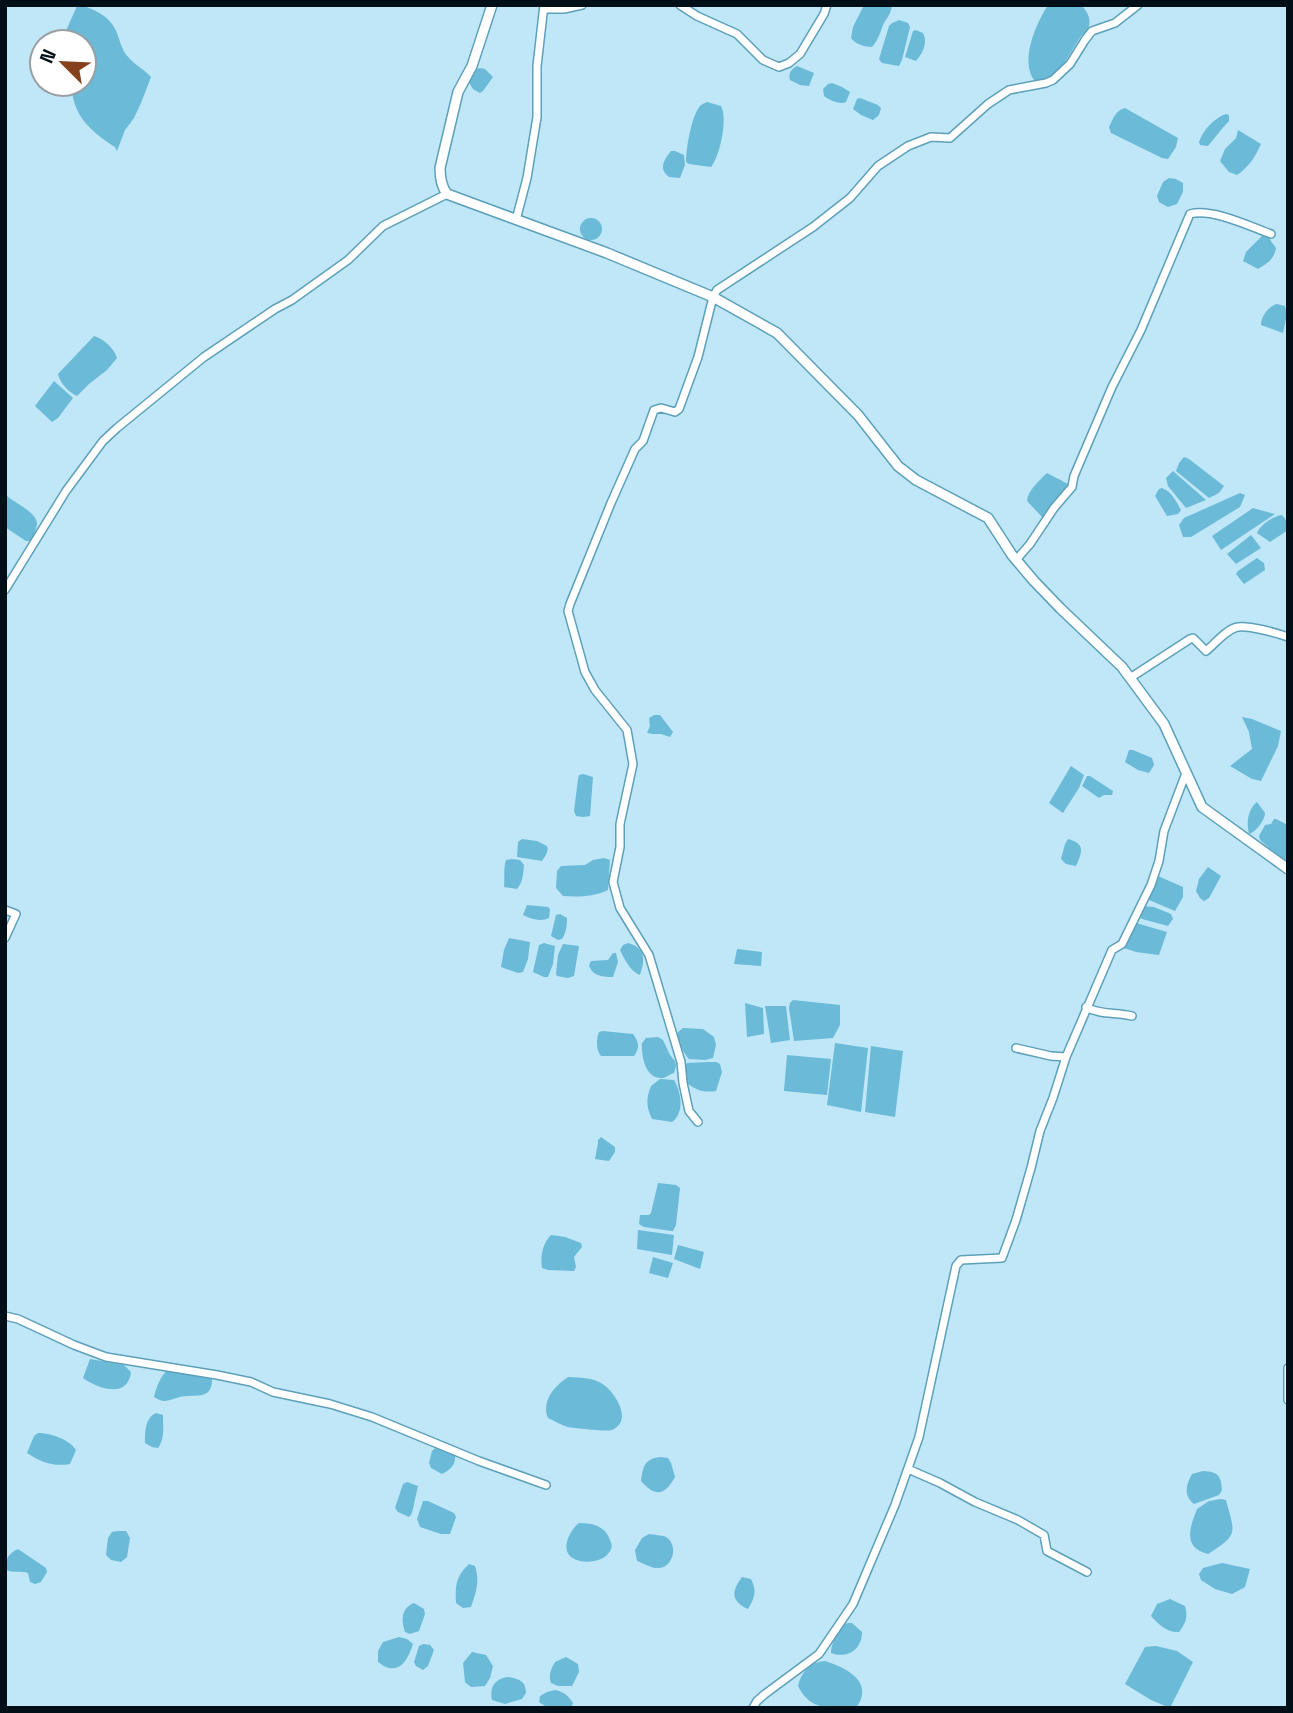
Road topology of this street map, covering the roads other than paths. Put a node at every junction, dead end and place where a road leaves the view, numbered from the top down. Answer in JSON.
{"nodes":[{"id":1,"x":492,"y":5,"type":"edge"},
{"id":2,"x":582,"y":5,"type":"edge"},
{"id":3,"x":680,"y":5,"type":"edge"},
{"id":4,"x":827,"y":5,"type":"edge"},
{"id":5,"x":1138,"y":5,"type":"edge"},
{"id":6,"x":544,"y":7,"type":"edge"},
{"id":7,"x":447,"y":194,"type":"junction"},
{"id":8,"x":516,"y":219,"type":"junction"},
{"id":9,"x":1272,"y":234,"type":"dead end"},
{"id":10,"x":713,"y":297,"type":"junction"},
{"id":11,"x":1016,"y":560,"type":"junction"},
{"id":12,"x":5,"y":590,"type":"edge"},
{"id":13,"x":1288,"y":637,"type":"edge"},
{"id":14,"x":1130,"y":678,"type":"junction"},
{"id":15,"x":1186,"y":773,"type":"junction"},
{"id":16,"x":1288,"y":869,"type":"edge"},
{"id":17,"x":5,"y":910,"type":"edge"},
{"id":18,"x":5,"y":938,"type":"edge"},
{"id":19,"x":1086,"y":1007,"type":"junction"},
{"id":20,"x":1132,"y":1016,"type":"dead end"},
{"id":21,"x":1016,"y":1048,"type":"dead end"},
{"id":22,"x":1066,"y":1057,"type":"junction"},
{"id":23,"x":698,"y":1122,"type":"dead end"},
{"id":24,"x":5,"y":1316,"type":"edge"},
{"id":25,"x":1288,"y":1368,"type":"edge"},
{"id":26,"x":1288,"y":1400,"type":"edge"},
{"id":27,"x":908,"y":1469,"type":"junction"},
{"id":28,"x":546,"y":1485,"type":"dead end"},
{"id":29,"x":1087,"y":1572,"type":"dead end"},
{"id":30,"x":753,"y":1708,"type":"edge"}],
"edges":[{"from":1,"to":7,"type":"street"},
{"from":2,"to":6,"type":"street"},
{"from":3,"to":4,"type":"street"},
{"from":5,"to":10,"type":"street"},
{"from":6,"to":8,"type":"street"},
{"from":7,"to":8,"type":"street"},
{"from":7,"to":12,"type":"street"},
{"from":8,"to":10,"type":"street"},
{"from":9,"to":11,"type":"street"},
{"from":10,"to":11,"type":"street"},
{"from":10,"to":23,"type":"street"},
{"from":11,"to":14,"type":"street"},
{"from":13,"to":14,"type":"street"},
{"from":14,"to":15,"type":"street"},
{"from":15,"to":16,"type":"street"},
{"from":15,"to":19,"type":"street"},
{"from":17,"to":18,"type":"street"},
{"from":19,"to":20,"type":"street"},
{"from":19,"to":22,"type":"street"},
{"from":21,"to":22,"type":"street"},
{"from":22,"to":27,"type":"street"},
{"from":24,"to":28,"type":"street"},
{"from":25,"to":26,"type":"street"},
{"from":27,"to":29,"type":"street"},
{"from":27,"to":30,"type":"street"}]}
